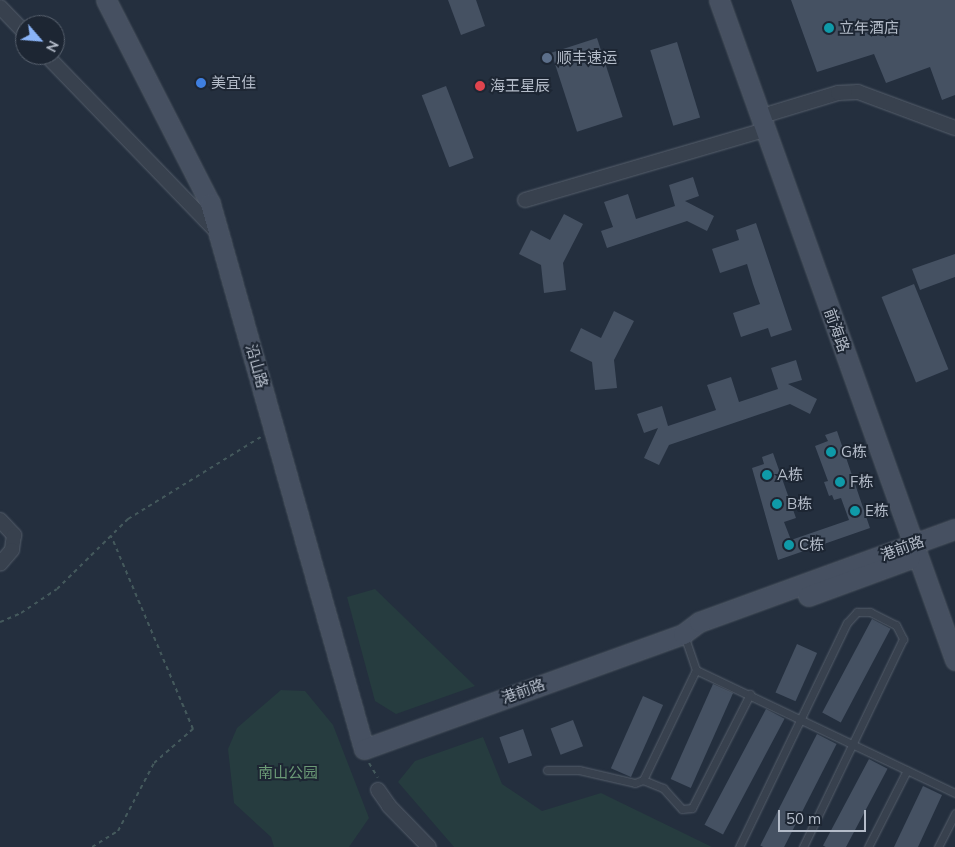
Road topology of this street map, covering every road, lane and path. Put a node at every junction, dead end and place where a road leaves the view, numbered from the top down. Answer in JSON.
{"nodes":[{"id":1,"x":106,"y":0,"type":"edge"},
{"id":2,"x":719,"y":0,"type":"edge"},
{"id":3,"x":732,"y":0,"type":"edge"},
{"id":4,"x":0,"y":7,"type":"edge"},
{"id":5,"x":15,"y":23,"type":"edge"},
{"id":6,"x":56,"y":65,"type":"edge"},
{"id":7,"x":769,"y":121,"type":"junction"},
{"id":8,"x":955,"y":128,"type":"edge"},
{"id":9,"x":525,"y":200,"type":"dead end"},
{"id":10,"x":220,"y":235,"type":"junction"},
{"id":11,"x":276,"y":431,"type":"junction"},
{"id":12,"x":0,"y":520,"type":"edge"},
{"id":13,"x":955,"y":529,"type":"edge"},
{"id":14,"x":111,"y":536,"type":"junction"},
{"id":15,"x":955,"y":543,"type":"edge"},
{"id":16,"x":922,"y":548,"type":"junction"},
{"id":17,"x":0,"y":564,"type":"edge"},
{"id":18,"x":0,"y":622,"type":"edge"},
{"id":19,"x":955,"y":623,"type":"edge"},
{"id":20,"x":683,"y":634,"type":"junction"},
{"id":21,"x":955,"y":660,"type":"edge"},
{"id":22,"x":696,"y":670,"type":"junction"},
{"id":23,"x":750,"y":694,"type":"junction"},
{"id":24,"x":801,"y":718,"type":"junction"},
{"id":25,"x":853,"y":744,"type":"junction"},
{"id":26,"x":364,"y":749,"type":"junction"},
{"id":27,"x":547,"y":770,"type":"dead end"},
{"id":28,"x":907,"y":770,"type":"junction"},
{"id":29,"x":643,"y":780,"type":"junction"},
{"id":30,"x":379,"y":785,"type":"joint"},
{"id":31,"x":955,"y":793,"type":"edge"},
{"id":32,"x":955,"y":813,"type":"edge"},
{"id":33,"x":92,"y":847,"type":"edge"},
{"id":34,"x":429,"y":847,"type":"edge"},
{"id":35,"x":739,"y":847,"type":"edge"},
{"id":36,"x":803,"y":847,"type":"edge"},
{"id":37,"x":868,"y":847,"type":"edge"},
{"id":38,"x":938,"y":847,"type":"edge"}],
"edges":[{"from":1,"to":10,"type":"street","name":"沿山路"},
{"from":2,"to":7,"type":"street","name":"前海路"},
{"from":3,"to":7,"type":"street","name":"前海路"},
{"from":4,"to":5,"type":"street"},
{"from":6,"to":10,"type":"street"},
{"from":7,"to":8,"type":"street"},
{"from":7,"to":9,"type":"street"},
{"from":7,"to":16,"type":"street","name":"前海路"},
{"from":10,"to":11,"type":"street","name":"沿山路"},
{"from":11,"to":14,"type":"path"},
{"from":11,"to":26,"type":"street","name":"沿山路"},
{"from":12,"to":17,"type":"street"},
{"from":13,"to":16,"type":"street","name":"港前路"},
{"from":14,"to":18,"type":"path"},
{"from":14,"to":33,"type":"path"},
{"from":15,"to":16,"type":"street","name":"港前路"},
{"from":16,"to":19,"type":"street","name":"前海路"},
{"from":16,"to":20,"type":"street","name":"港前路"},
{"from":16,"to":21,"type":"street","name":"前海路"},
{"from":20,"to":22,"type":"lane"},
{"from":20,"to":26,"type":"street","name":"港前路"},
{"from":22,"to":23,"type":"lane"},
{"from":22,"to":29,"type":"lane"},
{"from":23,"to":24,"type":"lane"},
{"from":23,"to":29,"type":"lane"},
{"from":24,"to":25,"type":"lane"},
{"from":24,"to":25,"type":"lane"},
{"from":24,"to":35,"type":"lane"},
{"from":25,"to":28,"type":"lane"},
{"from":25,"to":36,"type":"lane"},
{"from":26,"to":30,"type":"path"},
{"from":27,"to":29,"type":"lane"},
{"from":28,"to":31,"type":"lane"},
{"from":28,"to":37,"type":"lane"},
{"from":30,"to":34,"type":"street"},
{"from":32,"to":38,"type":"lane"}]}
